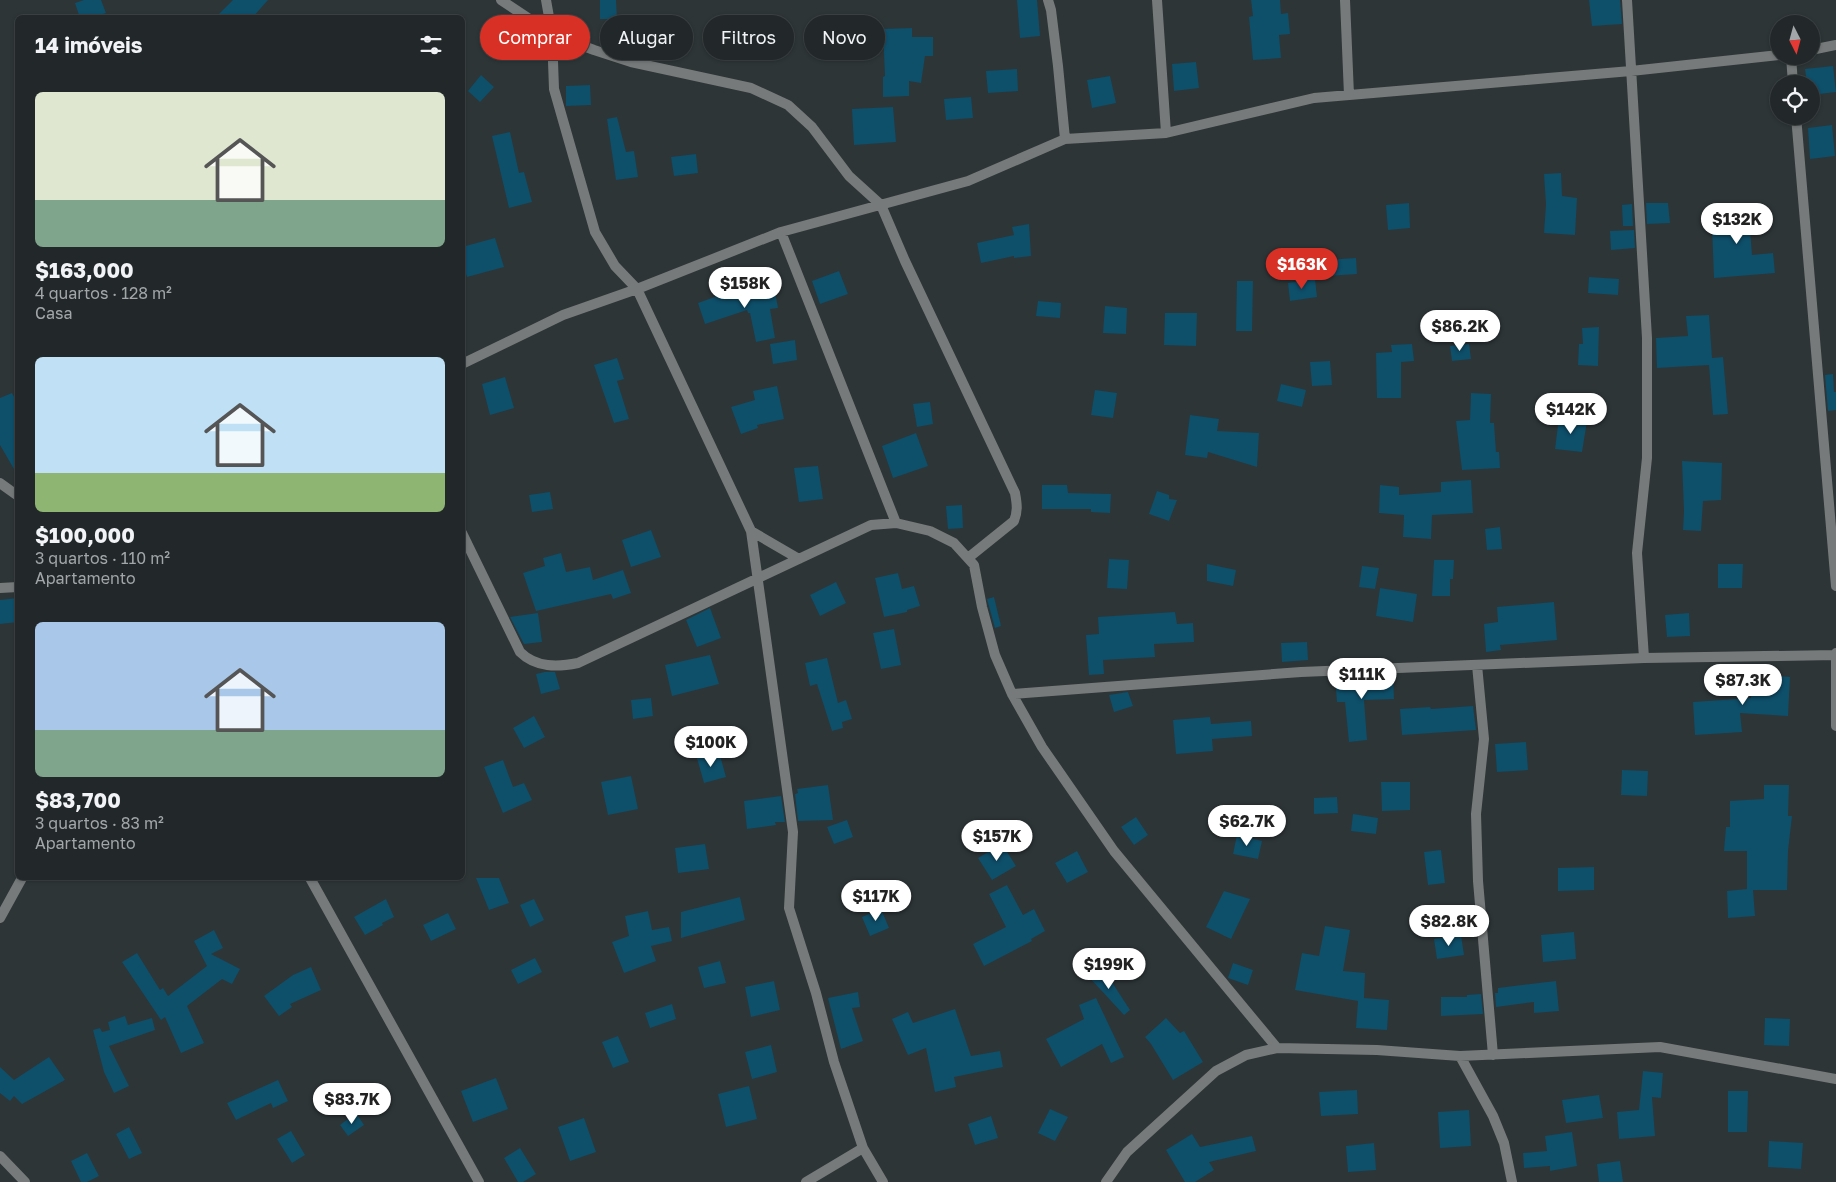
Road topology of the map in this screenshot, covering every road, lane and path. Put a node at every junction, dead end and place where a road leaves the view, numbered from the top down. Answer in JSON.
{"nodes":[{"id":1,"x":501,"y":0,"type":"edge"},
{"id":2,"x":546,"y":0,"type":"edge"},
{"id":3,"x":1048,"y":0,"type":"edge"},
{"id":4,"x":1157,"y":0,"type":"edge"},
{"id":5,"x":1345,"y":0,"type":"edge"},
{"id":6,"x":1627,"y":0,"type":"edge"},
{"id":7,"x":524,"y":15,"type":"edge"},
{"id":8,"x":549,"y":15,"type":"edge"},
{"id":9,"x":1836,"y":45,"type":"edge"},
{"id":10,"x":590,"y":48,"type":"edge"},
{"id":11,"x":1820,"y":48,"type":"edge"},
{"id":12,"x":1770,"y":56,"type":"edge"},
{"id":13,"x":553,"y":60,"type":"edge"},
{"id":14,"x":1631,"y":71,"type":"junction"},
{"id":15,"x":1349,"y":95,"type":"junction"},
{"id":16,"x":1797,"y":125,"type":"edge"},
{"id":17,"x":1166,"y":133,"type":"junction"},
{"id":18,"x":1065,"y":139,"type":"junction"},
{"id":19,"x":882,"y":205,"type":"junction"},
{"id":20,"x":782,"y":232,"type":"junction"},
{"id":21,"x":637,"y":289,"type":"junction"},
{"id":22,"x":465,"y":363,"type":"edge"},
{"id":23,"x":0,"y":483,"type":"edge"},
{"id":24,"x":15,"y":494,"type":"edge"},
{"id":25,"x":896,"y":522,"type":"junction"},
{"id":26,"x":751,"y":531,"type":"junction"},
{"id":27,"x":465,"y":539,"type":"edge"},
{"id":28,"x":968,"y":558,"type":"junction"},
{"id":29,"x":799,"y":559,"type":"junction"},
{"id":30,"x":757,"y":580,"type":"junction"},
{"id":31,"x":1836,"y":586,"type":"edge"},
{"id":32,"x":15,"y":587,"type":"edge"},
{"id":33,"x":0,"y":588,"type":"edge"},
{"id":34,"x":1836,"y":654,"type":"edge"},
{"id":35,"x":1644,"y":658,"type":"junction"},
{"id":36,"x":1477,"y":665,"type":"junction"},
{"id":37,"x":1012,"y":694,"type":"junction"},
{"id":38,"x":1836,"y":726,"type":"edge"},
{"id":39,"x":21,"y":880,"type":"edge"},
{"id":40,"x":311,"y":880,"type":"edge"},
{"id":41,"x":0,"y":918,"type":"edge"},
{"id":42,"x":1277,"y":1048,"type":"junction"},
{"id":43,"x":1492,"y":1055,"type":"junction"},
{"id":44,"x":1460,"y":1056,"type":"junction"},
{"id":45,"x":1836,"y":1079,"type":"edge"},
{"id":46,"x":863,"y":1148,"type":"junction"},
{"id":47,"x":0,"y":1156,"type":"edge"},
{"id":48,"x":25,"y":1182,"type":"edge"},
{"id":49,"x":479,"y":1182,"type":"edge"},
{"id":50,"x":806,"y":1182,"type":"edge"},
{"id":51,"x":883,"y":1182,"type":"edge"},
{"id":52,"x":1106,"y":1182,"type":"edge"},
{"id":53,"x":1512,"y":1182,"type":"edge"}],
"edges":[{"from":1,"to":7,"type":"street"},
{"from":2,"to":8,"type":"street"},
{"from":3,"to":18,"type":"street"},
{"from":4,"to":17,"type":"street"},
{"from":5,"to":15,"type":"street"},
{"from":6,"to":14,"type":"street"},
{"from":9,"to":11,"type":"street"},
{"from":10,"to":19,"type":"street"},
{"from":12,"to":14,"type":"street"},
{"from":13,"to":21,"type":"street"},
{"from":14,"to":15,"type":"street"},
{"from":14,"to":35,"type":"street"},
{"from":15,"to":17,"type":"street"},
{"from":16,"to":31,"type":"street"},
{"from":17,"to":18,"type":"street"},
{"from":18,"to":19,"type":"street"},
{"from":19,"to":20,"type":"street"},
{"from":19,"to":28,"type":"street"},
{"from":20,"to":21,"type":"street"},
{"from":20,"to":25,"type":"street"},
{"from":21,"to":22,"type":"street"},
{"from":21,"to":26,"type":"street"},
{"from":23,"to":24,"type":"street"},
{"from":25,"to":28,"type":"street"},
{"from":25,"to":29,"type":"street"},
{"from":26,"to":29,"type":"street"},
{"from":26,"to":30,"type":"street"},
{"from":27,"to":30,"type":"street"},
{"from":28,"to":37,"type":"street"},
{"from":29,"to":30,"type":"street"},
{"from":30,"to":46,"type":"street"},
{"from":32,"to":33,"type":"street"},
{"from":34,"to":35,"type":"street"},
{"from":34,"to":38,"type":"street"},
{"from":35,"to":36,"type":"street"},
{"from":36,"to":37,"type":"street"},
{"from":36,"to":43,"type":"street"},
{"from":37,"to":42,"type":"street"},
{"from":39,"to":41,"type":"street"},
{"from":40,"to":49,"type":"street"},
{"from":42,"to":44,"type":"street"},
{"from":42,"to":52,"type":"street"},
{"from":43,"to":44,"type":"street"},
{"from":43,"to":45,"type":"street"},
{"from":44,"to":53,"type":"street"},
{"from":46,"to":50,"type":"street"},
{"from":46,"to":51,"type":"street"},
{"from":47,"to":48,"type":"street"}]}
